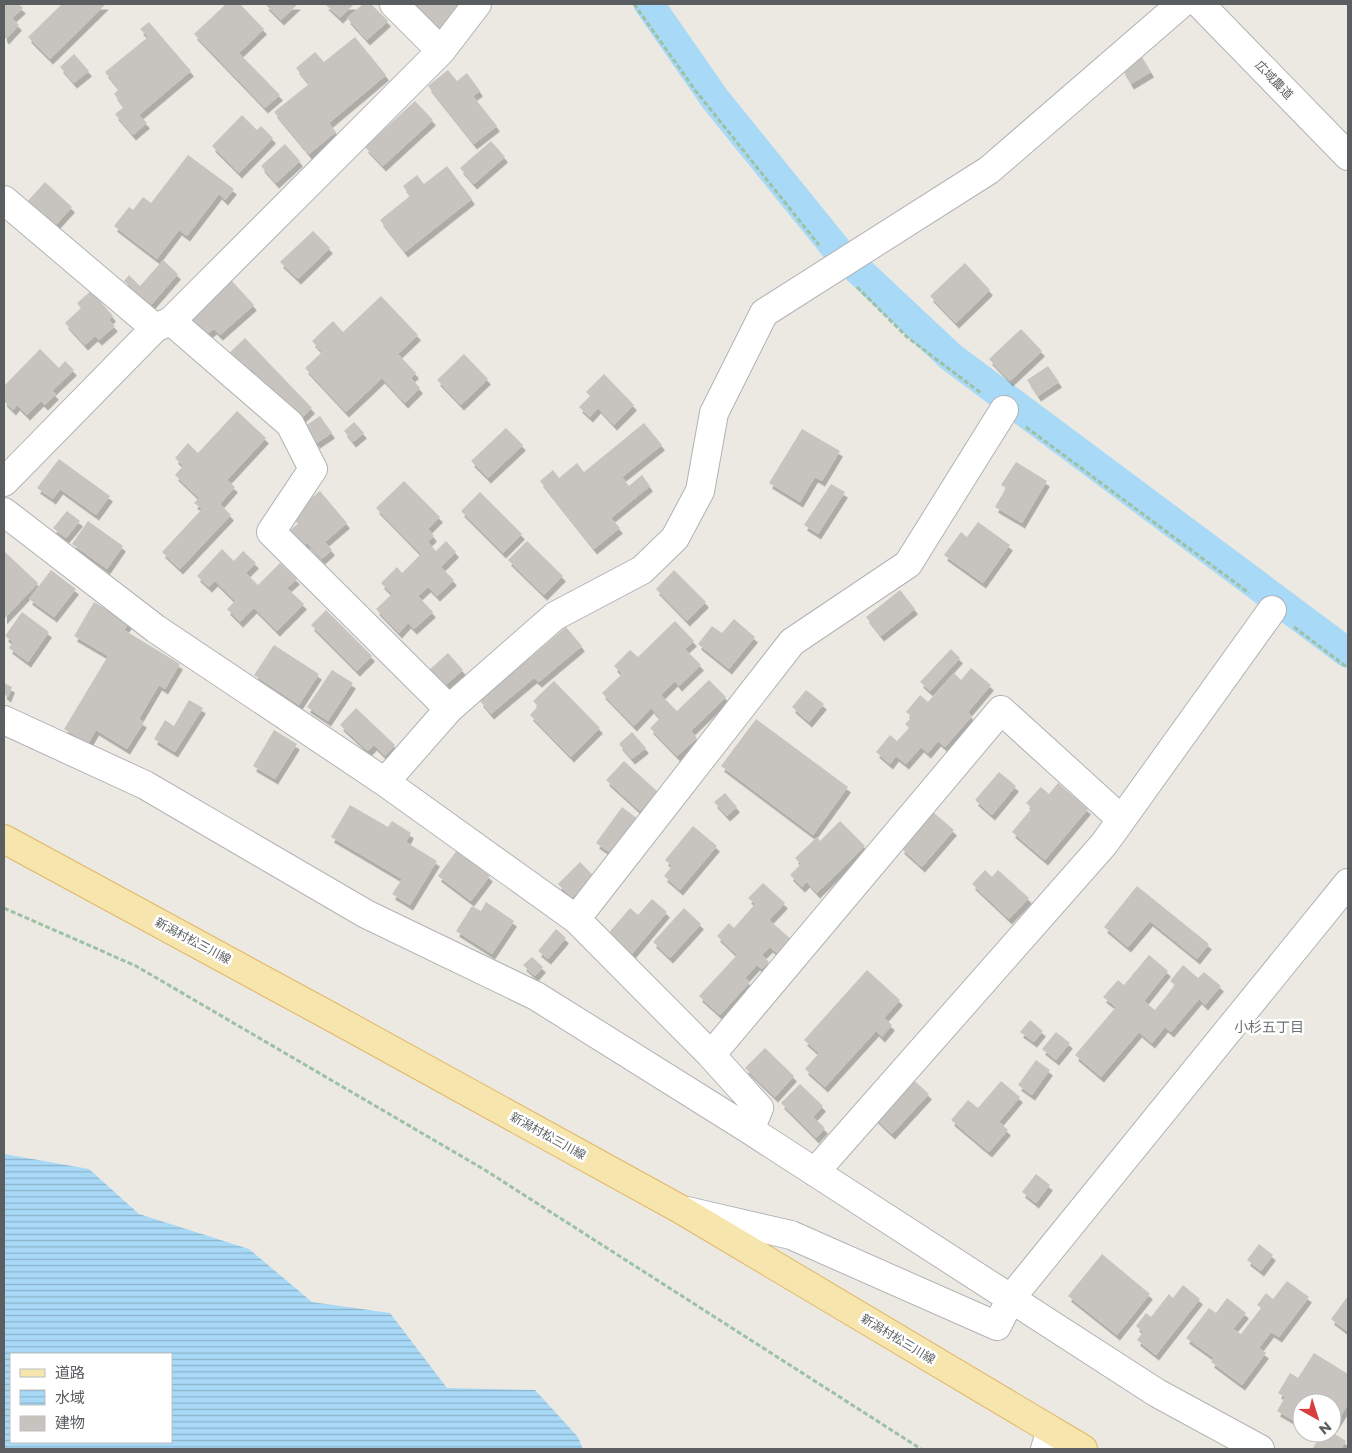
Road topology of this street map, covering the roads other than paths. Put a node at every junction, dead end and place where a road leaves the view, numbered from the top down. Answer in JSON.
{"nodes":[{"id":1,"x":394,"y":4,"type":"edge"},
{"id":2,"x":477,"y":4,"type":"edge"},
{"id":3,"x":1181,"y":4,"type":"edge"},
{"id":4,"x":1200,"y":4,"type":"edge"},
{"id":5,"x":441,"y":51,"type":"junction"},
{"id":6,"x":1348,"y":156,"type":"edge"},
{"id":7,"x":4,"y":200,"type":"edge"},
{"id":8,"x":163,"y":325,"type":"junction"},
{"id":9,"x":1004,"y":410,"type":"road end"},
{"id":10,"x":4,"y":482,"type":"edge"},
{"id":11,"x":4,"y":512,"type":"edge"},
{"id":12,"x":1272,"y":610,"type":"road end"},
{"id":13,"x":449,"y":709,"type":"junction"},
{"id":14,"x":4,"y":720,"type":"edge"},
{"id":15,"x":385,"y":782,"type":"junction"},
{"id":16,"x":1121,"y":819,"type":"junction"},
{"id":17,"x":4,"y":839,"type":"edge"},
{"id":18,"x":1348,"y":883,"type":"edge"},
{"id":19,"x":576,"y":919,"type":"junction"},
{"id":20,"x":711,"y":1055,"type":"junction"},
{"id":21,"x":750,"y":1130,"type":"junction"},
{"id":22,"x":815,"y":1172,"type":"junction"},
{"id":23,"x":680,"y":1209,"type":"junction"},
{"id":24,"x":1011,"y":1298,"type":"junction"},
{"id":25,"x":1048,"y":1440,"type":"edge"},
{"id":26,"x":1082,"y":1449,"type":"edge"},
{"id":27,"x":1260,"y":1449,"type":"edge"}],
"edges":[{"from":1,"to":5,"type":"street"},
{"from":2,"to":5,"type":"street"},
{"from":3,"to":13,"type":"street"},
{"from":4,"to":6,"type":"street","name":"広域農道"},
{"from":5,"to":8,"type":"street"},
{"from":7,"to":8,"type":"street"},
{"from":8,"to":10,"type":"street"},
{"from":8,"to":13,"type":"street"},
{"from":9,"to":19,"type":"street"},
{"from":11,"to":15,"type":"street"},
{"from":12,"to":16,"type":"street"},
{"from":13,"to":15,"type":"street"},
{"from":14,"to":21,"type":"street"},
{"from":15,"to":19,"type":"street"},
{"from":16,"to":20,"type":"street"},
{"from":16,"to":22,"type":"street"},
{"from":17,"to":23,"type":"main road","name":"新潟村松三川線"},
{"from":18,"to":24,"type":"street"},
{"from":19,"to":20,"type":"street"},
{"from":20,"to":21,"type":"street"},
{"from":21,"to":22,"type":"street"},
{"from":22,"to":24,"type":"street"},
{"from":23,"to":24,"type":"street"},
{"from":23,"to":25,"type":"main road","name":"新潟村松三川線"},
{"from":24,"to":27,"type":"street"},
{"from":25,"to":26,"type":"main road","name":"新潟村松三川線"}]}
